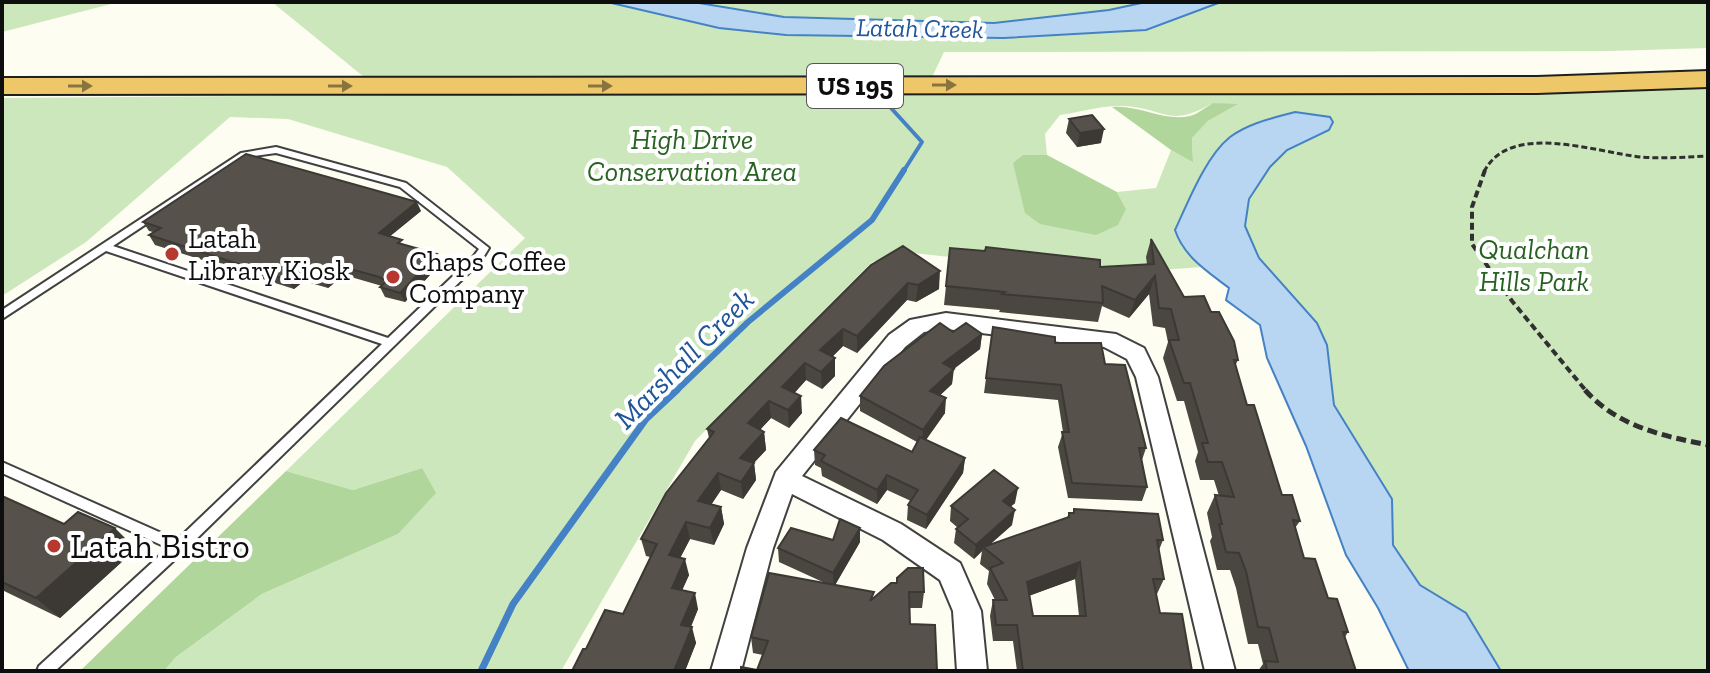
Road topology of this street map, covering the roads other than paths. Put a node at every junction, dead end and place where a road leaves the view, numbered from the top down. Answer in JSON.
{"nodes":[{"id":1,"x":1708,"y":56,"type":"edge"},
{"id":2,"x":253,"y":60,"type":"dead end"},
{"id":3,"x":1708,"y":79,"type":"edge"},
{"id":4,"x":2,"y":86,"type":"edge"},
{"id":5,"x":104,"y":247,"type":"junction"},
{"id":6,"x":2,"y":315,"type":"edge"},
{"id":7,"x":390,"y":343,"type":"junction"},
{"id":8,"x":2,"y":467,"type":"edge"},
{"id":9,"x":785,"y":479,"type":"junction"},
{"id":10,"x":179,"y":547,"type":"junction"},
{"id":11,"x":44,"y":671,"type":"edge"},
{"id":12,"x":726,"y":671,"type":"edge"},
{"id":13,"x":972,"y":671,"type":"edge"},
{"id":14,"x":1220,"y":671,"type":"edge"}],
"edges":[{"from":1,"to":2,"type":"highway","number":"US 195"},
{"from":4,"to":3,"type":"highway","number":"US 195","one_way":true},
{"from":5,"to":6,"type":"lane"},
{"from":5,"to":7,"type":"lane"},
{"from":5,"to":7,"type":"lane"},
{"from":7,"to":10,"type":"lane"},
{"from":8,"to":10,"type":"lane"},
{"from":9,"to":12,"type":"street"},
{"from":9,"to":13,"type":"street"},
{"from":9,"to":14,"type":"street"},
{"from":10,"to":11,"type":"lane"}]}
